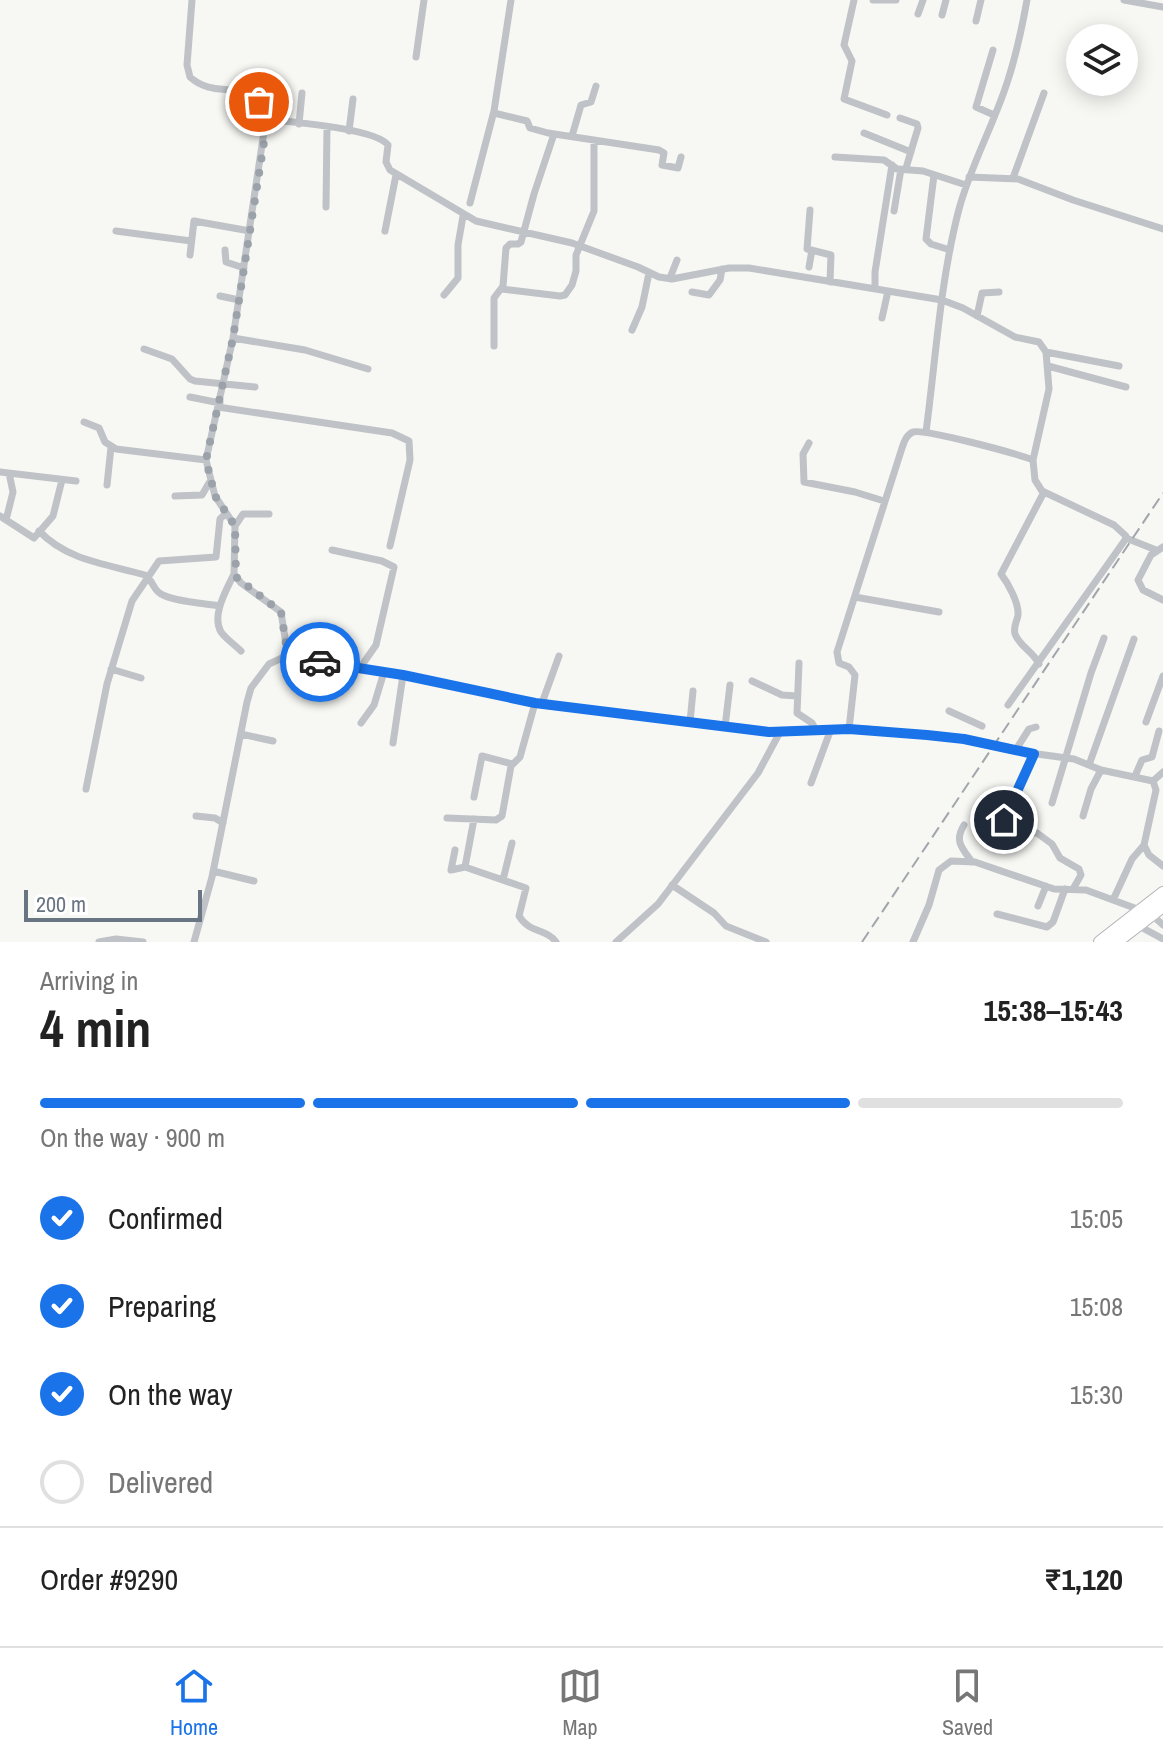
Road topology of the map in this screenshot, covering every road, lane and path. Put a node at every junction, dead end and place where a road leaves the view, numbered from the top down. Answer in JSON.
{"nodes":[{"id":1,"x":192,"y":0,"type":"edge"},
{"id":2,"x":424,"y":0,"type":"edge"},
{"id":3,"x":511,"y":0,"type":"edge"},
{"id":4,"x":854,"y":0,"type":"edge"},
{"id":5,"x":873,"y":0,"type":"edge"},
{"id":6,"x":896,"y":0,"type":"edge"},
{"id":7,"x":923,"y":0,"type":"edge"},
{"id":8,"x":946,"y":0,"type":"edge"},
{"id":9,"x":981,"y":0,"type":"edge"},
{"id":10,"x":1027,"y":0,"type":"edge"},
{"id":11,"x":1124,"y":0,"type":"edge"},
{"id":12,"x":1163,"y":7,"type":"edge"},
{"id":13,"x":918,"y":14,"type":"dead end"},
{"id":14,"x":942,"y":15,"type":"dead end"},
{"id":15,"x":976,"y":21,"type":"dead end"},
{"id":16,"x":993,"y":50,"type":"dead end"},
{"id":17,"x":416,"y":57,"type":"dead end"},
{"id":18,"x":596,"y":86,"type":"dead end"},
{"id":19,"x":302,"y":93,"type":"dead end"},
{"id":20,"x":1044,"y":93,"type":"dead end"},
{"id":21,"x":353,"y":99,"type":"dead end"},
{"id":22,"x":494,"y":113,"type":"junction"},
{"id":23,"x":887,"y":115,"type":"dead end"},
{"id":24,"x":994,"y":115,"type":"junction"},
{"id":25,"x":900,"y":118,"type":"dead end"},
{"id":26,"x":264,"y":119,"type":"junction"},
{"id":27,"x":299,"y":124,"type":"junction"},
{"id":28,"x":327,"y":127,"type":"junction"},
{"id":29,"x":349,"y":131,"type":"junction"},
{"id":30,"x":864,"y":133,"type":"dead end"},
{"id":31,"x":554,"y":134,"type":"junction"},
{"id":32,"x":572,"y":136,"type":"junction"},
{"id":33,"x":594,"y":140,"type":"junction"},
{"id":34,"x":911,"y":152,"type":"junction"},
{"id":35,"x":681,"y":157,"type":"dead end"},
{"id":36,"x":835,"y":157,"type":"dead end"},
{"id":37,"x":892,"y":165,"type":"junction"},
{"id":38,"x":903,"y":169,"type":"junction"},
{"id":39,"x":396,"y":175,"type":"junction"},
{"id":40,"x":934,"y":175,"type":"junction"},
{"id":41,"x":1013,"y":178,"type":"junction"},
{"id":42,"x":967,"y":181,"type":"junction"},
{"id":43,"x":470,"y":203,"type":"dead end"},
{"id":44,"x":326,"y":207,"type":"dead end"},
{"id":45,"x":810,"y":210,"type":"dead end"},
{"id":46,"x":894,"y":211,"type":"dead end"},
{"id":47,"x":463,"y":216,"type":"junction"},
{"id":48,"x":1163,"y":229,"type":"edge"},
{"id":49,"x":116,"y":231,"type":"dead end"},
{"id":50,"x":250,"y":231,"type":"junction"},
{"id":51,"x":385,"y":231,"type":"dead end"},
{"id":52,"x":522,"y":231,"type":"junction"},
{"id":53,"x":191,"y":241,"type":"junction"},
{"id":54,"x":579,"y":246,"type":"junction"},
{"id":55,"x":225,"y":250,"type":"dead end"},
{"id":56,"x":812,"y":250,"type":"junction"},
{"id":57,"x":950,"y":250,"type":"junction"},
{"id":58,"x":190,"y":255,"type":"dead end"},
{"id":59,"x":677,"y":260,"type":"dead end"},
{"id":60,"x":809,"y":267,"type":"dead end"},
{"id":61,"x":244,"y":268,"type":"junction"},
{"id":62,"x":722,"y":269,"type":"junction"},
{"id":63,"x":649,"y":273,"type":"junction"},
{"id":64,"x":670,"y":278,"type":"junction"},
{"id":65,"x":830,"y":282,"type":"junction"},
{"id":66,"x":502,"y":289,"type":"junction"},
{"id":67,"x":875,"y":289,"type":"junction"},
{"id":68,"x":888,"y":291,"type":"junction"},
{"id":69,"x":692,"y":292,"type":"dead end"},
{"id":70,"x":999,"y":292,"type":"dead end"},
{"id":71,"x":444,"y":295,"type":"dead end"},
{"id":72,"x":220,"y":296,"type":"dead end"},
{"id":73,"x":239,"y":300,"type":"junction"},
{"id":74,"x":942,"y":300,"type":"junction"},
{"id":75,"x":977,"y":316,"type":"junction"},
{"id":76,"x":882,"y":318,"type":"dead end"},
{"id":77,"x":632,"y":330,"type":"dead end"},
{"id":78,"x":233,"y":338,"type":"junction"},
{"id":79,"x":494,"y":346,"type":"dead end"},
{"id":80,"x":144,"y":349,"type":"dead end"},
{"id":81,"x":1046,"y":352,"type":"junction"},
{"id":82,"x":1048,"y":366,"type":"junction"},
{"id":83,"x":1119,"y":366,"type":"dead end"},
{"id":84,"x":368,"y":369,"type":"dead end"},
{"id":85,"x":224,"y":382,"type":"junction"},
{"id":86,"x":255,"y":387,"type":"dead end"},
{"id":87,"x":1126,"y":387,"type":"dead end"},
{"id":88,"x":190,"y":397,"type":"dead end"},
{"id":89,"x":219,"y":405,"type":"junction"},
{"id":90,"x":84,"y":422,"type":"dead end"},
{"id":91,"x":926,"y":432,"type":"junction"},
{"id":92,"x":809,"y":443,"type":"dead end"},
{"id":93,"x":111,"y":447,"type":"junction"},
{"id":94,"x":206,"y":460,"type":"junction"},
{"id":95,"x":1033,"y":460,"type":"junction"},
{"id":96,"x":4,"y":472,"type":"edge"},
{"id":97,"x":62,"y":480,"type":"junction"},
{"id":98,"x":76,"y":481,"type":"dead end"},
{"id":99,"x":209,"y":483,"type":"junction"},
{"id":100,"x":107,"y":485,"type":"dead end"},
{"id":101,"x":1044,"y":492,"type":"junction"},
{"id":102,"x":175,"y":496,"type":"dead end"},
{"id":103,"x":884,"y":501,"type":"junction"},
{"id":104,"x":226,"y":513,"type":"junction"},
{"id":105,"x":269,"y":514,"type":"dead end"},
{"id":106,"x":3,"y":518,"type":"edge"},
{"id":107,"x":235,"y":526,"type":"junction"},
{"id":108,"x":39,"y":531,"type":"junction"},
{"id":109,"x":1126,"y":538,"type":"junction"},
{"id":110,"x":390,"y":546,"type":"dead end"},
{"id":111,"x":1160,"y":548,"type":"edge"},
{"id":112,"x":332,"y":550,"type":"dead end"},
{"id":113,"x":234,"y":574,"type":"junction"},
{"id":114,"x":150,"y":578,"type":"junction"},
{"id":115,"x":855,"y":597,"type":"junction"},
{"id":116,"x":1163,"y":600,"type":"edge"},
{"id":117,"x":220,"y":606,"type":"junction"},
{"id":118,"x":939,"y":612,"type":"dead end"},
{"id":119,"x":1104,"y":638,"type":"dead end"},
{"id":120,"x":1134,"y":639,"type":"dead end"},
{"id":121,"x":241,"y":651,"type":"dead end"},
{"id":122,"x":559,"y":656,"type":"dead end"},
{"id":123,"x":288,"y":657,"type":"junction"},
{"id":124,"x":799,"y":663,"type":"dead end"},
{"id":125,"x":1039,"y":664,"type":"junction"},
{"id":126,"x":360,"y":668,"type":"junction"},
{"id":127,"x":111,"y":669,"type":"junction"},
{"id":128,"x":384,"y":672,"type":"junction"},
{"id":129,"x":403,"y":675,"type":"junction"},
{"id":130,"x":1163,"y":676,"type":"edge"},
{"id":131,"x":141,"y":678,"type":"dead end"},
{"id":132,"x":752,"y":681,"type":"dead end"},
{"id":133,"x":730,"y":685,"type":"dead end"},
{"id":134,"x":693,"y":691,"type":"dead end"},
{"id":135,"x":797,"y":696,"type":"junction"},
{"id":136,"x":539,"y":703,"type":"junction"},
{"id":137,"x":1008,"y":705,"type":"dead end"},
{"id":138,"x":949,"y":711,"type":"dead end"},
{"id":139,"x":970,"y":720,"type":"junction"},
{"id":140,"x":690,"y":722,"type":"junction"},
{"id":141,"x":1146,"y":722,"type":"dead end"},
{"id":142,"x":361,"y":723,"type":"dead end"},
{"id":143,"x":982,"y":726,"type":"dead end"},
{"id":144,"x":725,"y":727,"type":"junction"},
{"id":145,"x":1036,"y":727,"type":"dead end"},
{"id":146,"x":831,"y":729,"type":"junction"},
{"id":147,"x":849,"y":729,"type":"junction"},
{"id":148,"x":816,"y":730,"type":"junction"},
{"id":149,"x":1159,"y":731,"type":"dead end"},
{"id":150,"x":780,"y":732,"type":"junction"},
{"id":151,"x":241,"y":734,"type":"junction"},
{"id":152,"x":964,"y":739,"type":"junction"},
{"id":153,"x":273,"y":741,"type":"dead end"},
{"id":154,"x":393,"y":743,"type":"dead end"},
{"id":155,"x":1015,"y":751,"type":"junction"},
{"id":156,"x":1034,"y":754,"type":"junction"},
{"id":157,"x":1066,"y":758,"type":"junction"},
{"id":158,"x":512,"y":764,"type":"junction"},
{"id":159,"x":1089,"y":765,"type":"junction"},
{"id":160,"x":1101,"y":770,"type":"junction"},
{"id":161,"x":1163,"y":772,"type":"edge"},
{"id":162,"x":1135,"y":776,"type":"junction"},
{"id":163,"x":1153,"y":781,"type":"junction"},
{"id":164,"x":811,"y":783,"type":"dead end"},
{"id":165,"x":86,"y":789,"type":"dead end"},
{"id":166,"x":474,"y":797,"type":"dead end"},
{"id":167,"x":1052,"y":803,"type":"dead end"},
{"id":168,"x":196,"y":816,"type":"dead end"},
{"id":169,"x":1083,"y":816,"type":"dead end"},
{"id":170,"x":447,"y":818,"type":"dead end"},
{"id":171,"x":474,"y":819,"type":"junction"},
{"id":172,"x":223,"y":823,"type":"junction"},
{"id":173,"x":964,"y":825,"type":"dead end"},
{"id":174,"x":512,"y":843,"type":"dead end"},
{"id":175,"x":1144,"y":845,"type":"junction"},
{"id":176,"x":455,"y":850,"type":"dead end"},
{"id":177,"x":972,"y":862,"type":"junction"},
{"id":178,"x":1163,"y":866,"type":"edge"},
{"id":179,"x":465,"y":867,"type":"junction"},
{"id":180,"x":213,"y":871,"type":"junction"},
{"id":181,"x":503,"y":880,"type":"junction"},
{"id":182,"x":254,"y":881,"type":"dead end"},
{"id":183,"x":672,"y":885,"type":"junction"},
{"id":184,"x":1046,"y":886,"type":"junction"},
{"id":185,"x":1069,"y":889,"type":"junction"},
{"id":186,"x":1163,"y":893,"type":"edge"},
{"id":187,"x":1113,"y":900,"type":"junction"},
{"id":188,"x":1038,"y":906,"type":"dead end"},
{"id":189,"x":1163,"y":906,"type":"edge"},
{"id":190,"x":1145,"y":912,"type":"junction"},
{"id":191,"x":997,"y":914,"type":"dead end"},
{"id":192,"x":1137,"y":925,"type":"junction"},
{"id":193,"x":1163,"y":925,"type":"edge"},
{"id":194,"x":1163,"y":939,"type":"edge"},
{"id":195,"x":99,"y":942,"type":"edge"},
{"id":196,"x":143,"y":942,"type":"edge"},
{"id":197,"x":194,"y":942,"type":"edge"},
{"id":198,"x":556,"y":942,"type":"edge"},
{"id":199,"x":616,"y":942,"type":"edge"},
{"id":200,"x":766,"y":942,"type":"edge"},
{"id":201,"x":913,"y":942,"type":"edge"},
{"id":202,"x":1100,"y":942,"type":"edge"},
{"id":203,"x":1116,"y":942,"type":"edge"}],
"edges":[{"from":1,"to":26,"type":"street"},
{"from":2,"to":17,"type":"street"},
{"from":3,"to":22,"type":"street"},
{"from":4,"to":23,"type":"street"},
{"from":5,"to":6,"type":"street"},
{"from":7,"to":13,"type":"street"},
{"from":8,"to":14,"type":"street"},
{"from":9,"to":15,"type":"street"},
{"from":10,"to":24,"type":"street"},
{"from":11,"to":12,"type":"street"},
{"from":16,"to":24,"type":"street"},
{"from":18,"to":32,"type":"street"},
{"from":19,"to":27,"type":"street"},
{"from":20,"to":41,"type":"street"},
{"from":21,"to":29,"type":"street"},
{"from":22,"to":31,"type":"street"},
{"from":22,"to":43,"type":"street"},
{"from":24,"to":42,"type":"street"},
{"from":25,"to":34,"type":"street"},
{"from":26,"to":27,"type":"street"},
{"from":26,"to":50,"type":"street"},
{"from":27,"to":28,"type":"street"},
{"from":28,"to":29,"type":"street"},
{"from":28,"to":44,"type":"street"},
{"from":29,"to":39,"type":"street"},
{"from":30,"to":34,"type":"street"},
{"from":31,"to":32,"type":"street"},
{"from":31,"to":52,"type":"street"},
{"from":32,"to":33,"type":"street"},
{"from":33,"to":35,"type":"street"},
{"from":33,"to":54,"type":"street"},
{"from":34,"to":38,"type":"street"},
{"from":36,"to":37,"type":"street"},
{"from":37,"to":38,"type":"street"},
{"from":37,"to":67,"type":"street"},
{"from":38,"to":40,"type":"street"},
{"from":38,"to":46,"type":"street"},
{"from":39,"to":47,"type":"street"},
{"from":39,"to":51,"type":"street"},
{"from":40,"to":42,"type":"street"},
{"from":40,"to":57,"type":"street"},
{"from":41,"to":42,"type":"street"},
{"from":41,"to":48,"type":"street"},
{"from":42,"to":57,"type":"street"},
{"from":45,"to":56,"type":"street"},
{"from":47,"to":52,"type":"street"},
{"from":47,"to":71,"type":"street"},
{"from":49,"to":53,"type":"street"},
{"from":50,"to":53,"type":"street"},
{"from":50,"to":61,"type":"street"},
{"from":52,"to":54,"type":"street"},
{"from":52,"to":66,"type":"street"},
{"from":53,"to":58,"type":"street"},
{"from":54,"to":63,"type":"street"},
{"from":54,"to":66,"type":"street"},
{"from":55,"to":61,"type":"street"},
{"from":56,"to":60,"type":"street"},
{"from":56,"to":65,"type":"street"},
{"from":57,"to":74,"type":"street"},
{"from":59,"to":64,"type":"street"},
{"from":61,"to":73,"type":"street"},
{"from":62,"to":64,"type":"street"},
{"from":62,"to":65,"type":"street"},
{"from":62,"to":69,"type":"street"},
{"from":63,"to":64,"type":"street"},
{"from":63,"to":77,"type":"street"},
{"from":65,"to":67,"type":"street"},
{"from":66,"to":79,"type":"street"},
{"from":67,"to":68,"type":"street"},
{"from":68,"to":74,"type":"street"},
{"from":68,"to":76,"type":"street"},
{"from":70,"to":75,"type":"street"},
{"from":72,"to":73,"type":"street"},
{"from":73,"to":78,"type":"street"},
{"from":74,"to":75,"type":"street"},
{"from":74,"to":91,"type":"street"},
{"from":75,"to":81,"type":"street"},
{"from":78,"to":84,"type":"street"},
{"from":78,"to":85,"type":"street"},
{"from":80,"to":85,"type":"street"},
{"from":81,"to":82,"type":"street"},
{"from":81,"to":83,"type":"street"},
{"from":82,"to":87,"type":"street"},
{"from":82,"to":95,"type":"street"},
{"from":85,"to":86,"type":"street"},
{"from":85,"to":89,"type":"street"},
{"from":88,"to":89,"type":"street"},
{"from":89,"to":94,"type":"street"},
{"from":89,"to":110,"type":"street"},
{"from":90,"to":93,"type":"street"},
{"from":91,"to":95,"type":"street"},
{"from":91,"to":103,"type":"street"},
{"from":92,"to":103,"type":"street"},
{"from":93,"to":94,"type":"street"},
{"from":93,"to":100,"type":"street"},
{"from":94,"to":99,"type":"street"},
{"from":95,"to":101,"type":"street"},
{"from":96,"to":97,"type":"street"},
{"from":96,"to":106,"type":"street"},
{"from":97,"to":98,"type":"street"},
{"from":97,"to":108,"type":"street"},
{"from":99,"to":102,"type":"street"},
{"from":99,"to":104,"type":"street"},
{"from":101,"to":109,"type":"street"},
{"from":101,"to":125,"type":"street"},
{"from":103,"to":115,"type":"street"},
{"from":104,"to":107,"type":"street"},
{"from":104,"to":114,"type":"street"},
{"from":105,"to":107,"type":"street"},
{"from":106,"to":108,"type":"street"},
{"from":107,"to":113,"type":"street"},
{"from":108,"to":114,"type":"street"},
{"from":109,"to":111,"type":"street"},
{"from":109,"to":125,"type":"street"},
{"from":111,"to":116,"type":"street"},
{"from":112,"to":126,"type":"street"},
{"from":113,"to":117,"type":"street"},
{"from":113,"to":123,"type":"street"},
{"from":114,"to":117,"type":"street"},
{"from":114,"to":127,"type":"street"},
{"from":115,"to":118,"type":"street"},
{"from":115,"to":147,"type":"street"},
{"from":117,"to":121,"type":"street"},
{"from":119,"to":157,"type":"street"},
{"from":120,"to":159,"type":"street"},
{"from":122,"to":136,"type":"street"},
{"from":123,"to":126,"type":"street"},
{"from":123,"to":151,"type":"street"},
{"from":124,"to":135,"type":"street"},
{"from":125,"to":137,"type":"street"},
{"from":126,"to":128,"type":"street"},
{"from":127,"to":131,"type":"street"},
{"from":127,"to":165,"type":"street"},
{"from":128,"to":129,"type":"street"},
{"from":128,"to":142,"type":"street"},
{"from":129,"to":136,"type":"street"},
{"from":129,"to":154,"type":"street"},
{"from":130,"to":141,"type":"street"},
{"from":132,"to":135,"type":"street"},
{"from":133,"to":144,"type":"street"},
{"from":134,"to":140,"type":"street"},
{"from":135,"to":148,"type":"street"},
{"from":136,"to":140,"type":"street"},
{"from":136,"to":158,"type":"street"},
{"from":138,"to":139,"type":"street"},
{"from":139,"to":143,"type":"street"},
{"from":139,"to":152,"type":"street"},
{"from":140,"to":144,"type":"street"},
{"from":144,"to":150,"type":"street"},
{"from":145,"to":155,"type":"street"},
{"from":146,"to":147,"type":"street"},
{"from":146,"to":148,"type":"street"},
{"from":146,"to":164,"type":"street"},
{"from":147,"to":152,"type":"street"},
{"from":148,"to":150,"type":"street"},
{"from":149,"to":162,"type":"street"},
{"from":150,"to":183,"type":"street"},
{"from":151,"to":153,"type":"street"},
{"from":151,"to":172,"type":"street"},
{"from":152,"to":155,"type":"street"},
{"from":155,"to":156,"type":"street"},
{"from":156,"to":157,"type":"street"},
{"from":156,"to":185,"type":"street"},
{"from":157,"to":159,"type":"street"},
{"from":157,"to":167,"type":"street"},
{"from":158,"to":166,"type":"street"},
{"from":158,"to":171,"type":"street"},
{"from":159,"to":160,"type":"street"},
{"from":160,"to":162,"type":"street"},
{"from":160,"to":169,"type":"street"},
{"from":161,"to":163,"type":"street"},
{"from":162,"to":163,"type":"street"},
{"from":163,"to":175,"type":"street"},
{"from":168,"to":172,"type":"street"},
{"from":170,"to":171,"type":"street"},
{"from":171,"to":179,"type":"street"},
{"from":172,"to":180,"type":"street"},
{"from":173,"to":177,"type":"street"},
{"from":174,"to":181,"type":"street"},
{"from":175,"to":178,"type":"street"},
{"from":175,"to":187,"type":"street"},
{"from":176,"to":179,"type":"street"},
{"from":177,"to":184,"type":"street"},
{"from":177,"to":201,"type":"street"},
{"from":179,"to":181,"type":"street"},
{"from":180,"to":182,"type":"street"},
{"from":180,"to":197,"type":"street"},
{"from":181,"to":198,"type":"street"},
{"from":183,"to":199,"type":"street"},
{"from":183,"to":200,"type":"street"},
{"from":184,"to":185,"type":"street"},
{"from":184,"to":188,"type":"street"},
{"from":185,"to":187,"type":"street"},
{"from":185,"to":191,"type":"street"},
{"from":186,"to":190,"type":"highway"},
{"from":187,"to":190,"type":"street"},
{"from":189,"to":190,"type":"highway"},
{"from":190,"to":192,"type":"highway"},
{"from":190,"to":193,"type":"street"},
{"from":190,"to":202,"type":"highway"},
{"from":192,"to":194,"type":"street"},
{"from":192,"to":203,"type":"highway"},
{"from":195,"to":196,"type":"street"}]}
